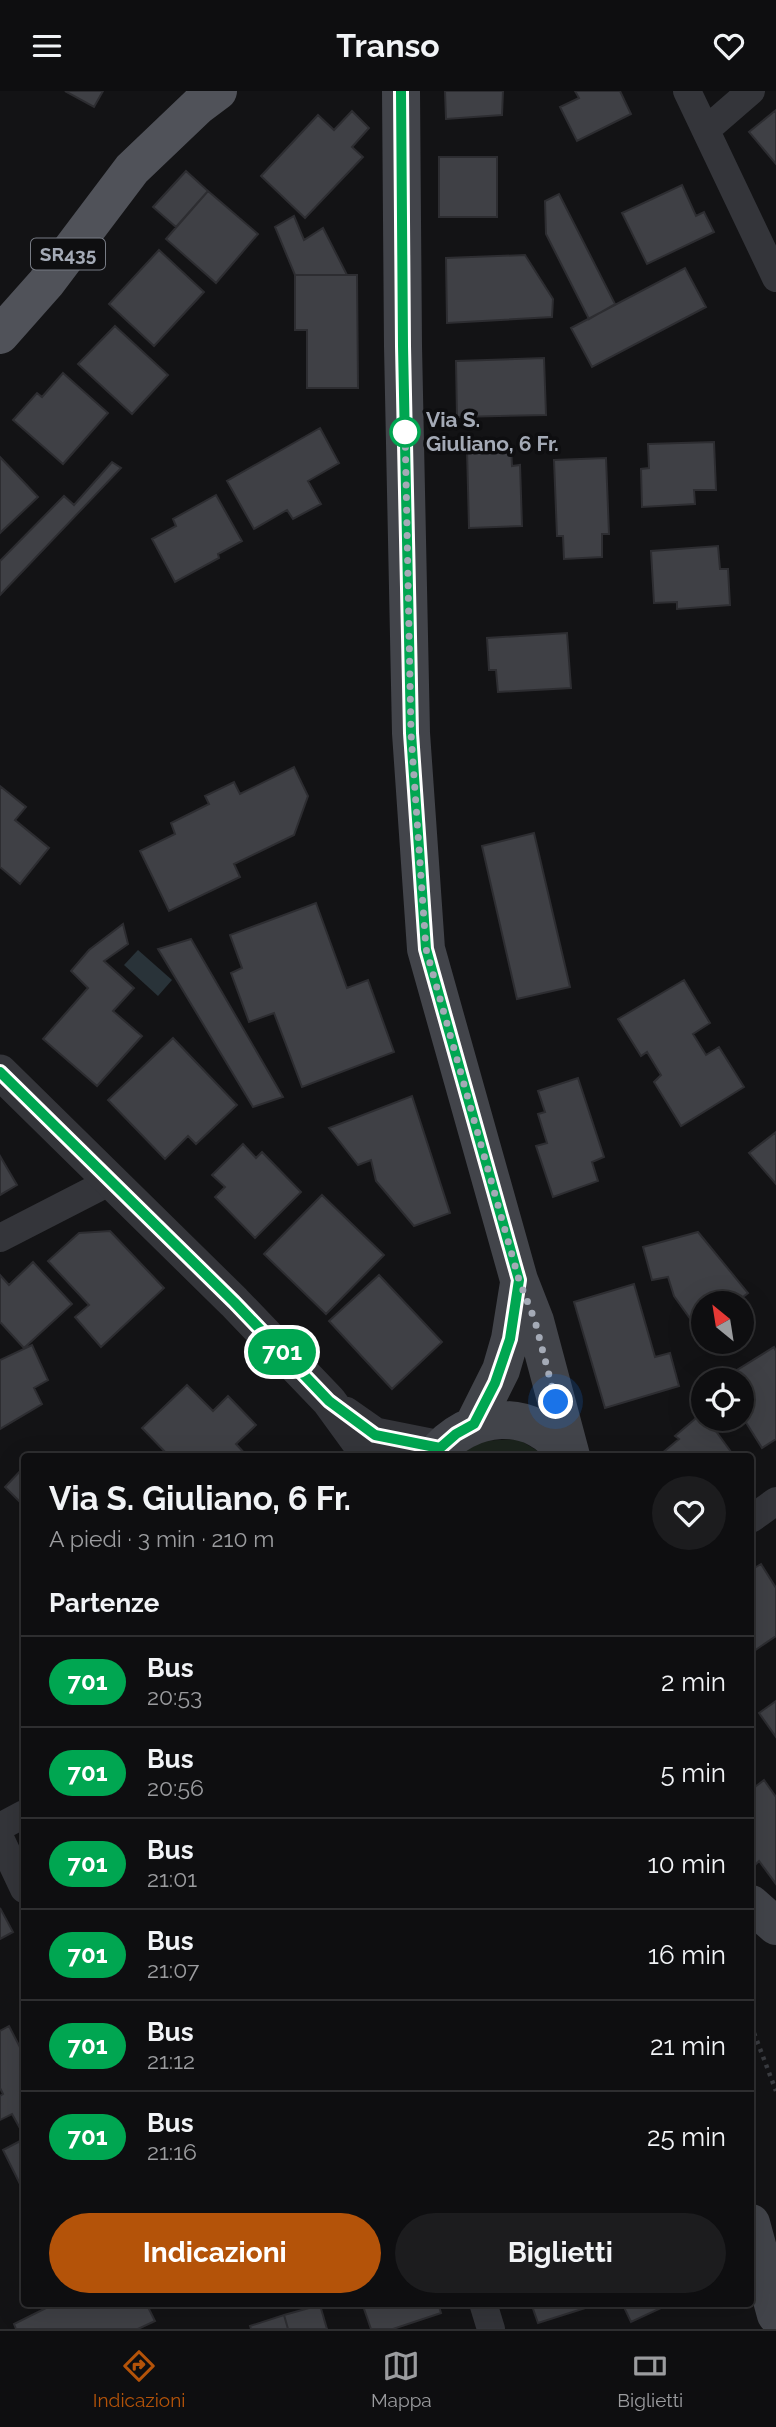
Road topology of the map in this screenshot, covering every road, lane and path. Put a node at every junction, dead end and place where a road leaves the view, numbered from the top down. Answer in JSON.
{"nodes":[{"id":1,"x":181,"y":91,"type":"edge"},
{"id":2,"x":218,"y":91,"type":"edge"},
{"id":3,"x":687,"y":91,"type":"edge"},
{"id":4,"x":751,"y":91,"type":"edge"},
{"id":5,"x":399,"y":95,"type":"edge"},
{"id":6,"x":706,"y":129,"type":"junction"},
{"id":7,"x":132,"y":169,"type":"junction"},
{"id":8,"x":776,"y":278,"type":"edge"},
{"id":9,"x":0,"y":335,"type":"edge"},
{"id":10,"x":0,"y":1072,"type":"edge"},
{"id":11,"x":111,"y":1181,"type":"junction"},
{"id":12,"x":0,"y":1238,"type":"edge"},
{"id":13,"x":519,"y":1280,"type":"junction"},
{"id":14,"x":329,"y":1401,"type":"junction"},
{"id":15,"x":474,"y":1424,"type":"junction"},
{"id":16,"x":437,"y":1452,"type":"edge"},
{"id":17,"x":367,"y":1453,"type":"edge"},
{"id":18,"x":566,"y":1453,"type":"edge"},
{"id":19,"x":568,"y":1453,"type":"edge"},
{"id":20,"x":776,"y":1501,"type":"edge"},
{"id":21,"x":754,"y":1517,"type":"edge"},
{"id":22,"x":21,"y":1816,"type":"edge"},
{"id":23,"x":0,"y":1827,"type":"edge"},
{"id":24,"x":0,"y":1838,"type":"edge"},
{"id":25,"x":21,"y":1883,"type":"edge"},
{"id":26,"x":754,"y":2033,"type":"edge"},
{"id":27,"x":776,"y":2091,"type":"edge"},
{"id":28,"x":754,"y":2234,"type":"edge"},
{"id":29,"x":484,"y":2307,"type":"edge"},
{"id":30,"x":776,"y":2315,"type":"edge"},
{"id":31,"x":491,"y":2329,"type":"edge"}],
"edges":[{"from":1,"to":7,"type":"main road","number":"SR435"},
{"from":2,"to":7,"type":"main road","number":"SR435"},
{"from":3,"to":6,"type":"street"},
{"from":4,"to":6,"type":"street"},
{"from":5,"to":13,"type":"main road"},
{"from":6,"to":8,"type":"street"},
{"from":7,"to":9,"type":"main road","number":"SR435"},
{"from":10,"to":11,"type":"street"},
{"from":11,"to":12,"type":"street"},
{"from":11,"to":14,"type":"street"},
{"from":13,"to":15,"type":"main road"},
{"from":13,"to":19,"type":"main road"},
{"from":14,"to":16,"type":"street"},
{"from":14,"to":17,"type":"street"},
{"from":15,"to":16,"type":"main road"},
{"from":15,"to":18,"type":"main road"},
{"from":20,"to":21,"type":"street"},
{"from":22,"to":23,"type":"street"},
{"from":24,"to":25,"type":"street"},
{"from":26,"to":27,"type":"path"},
{"from":28,"to":30,"type":"main road"},
{"from":29,"to":31,"type":"street"}]}
